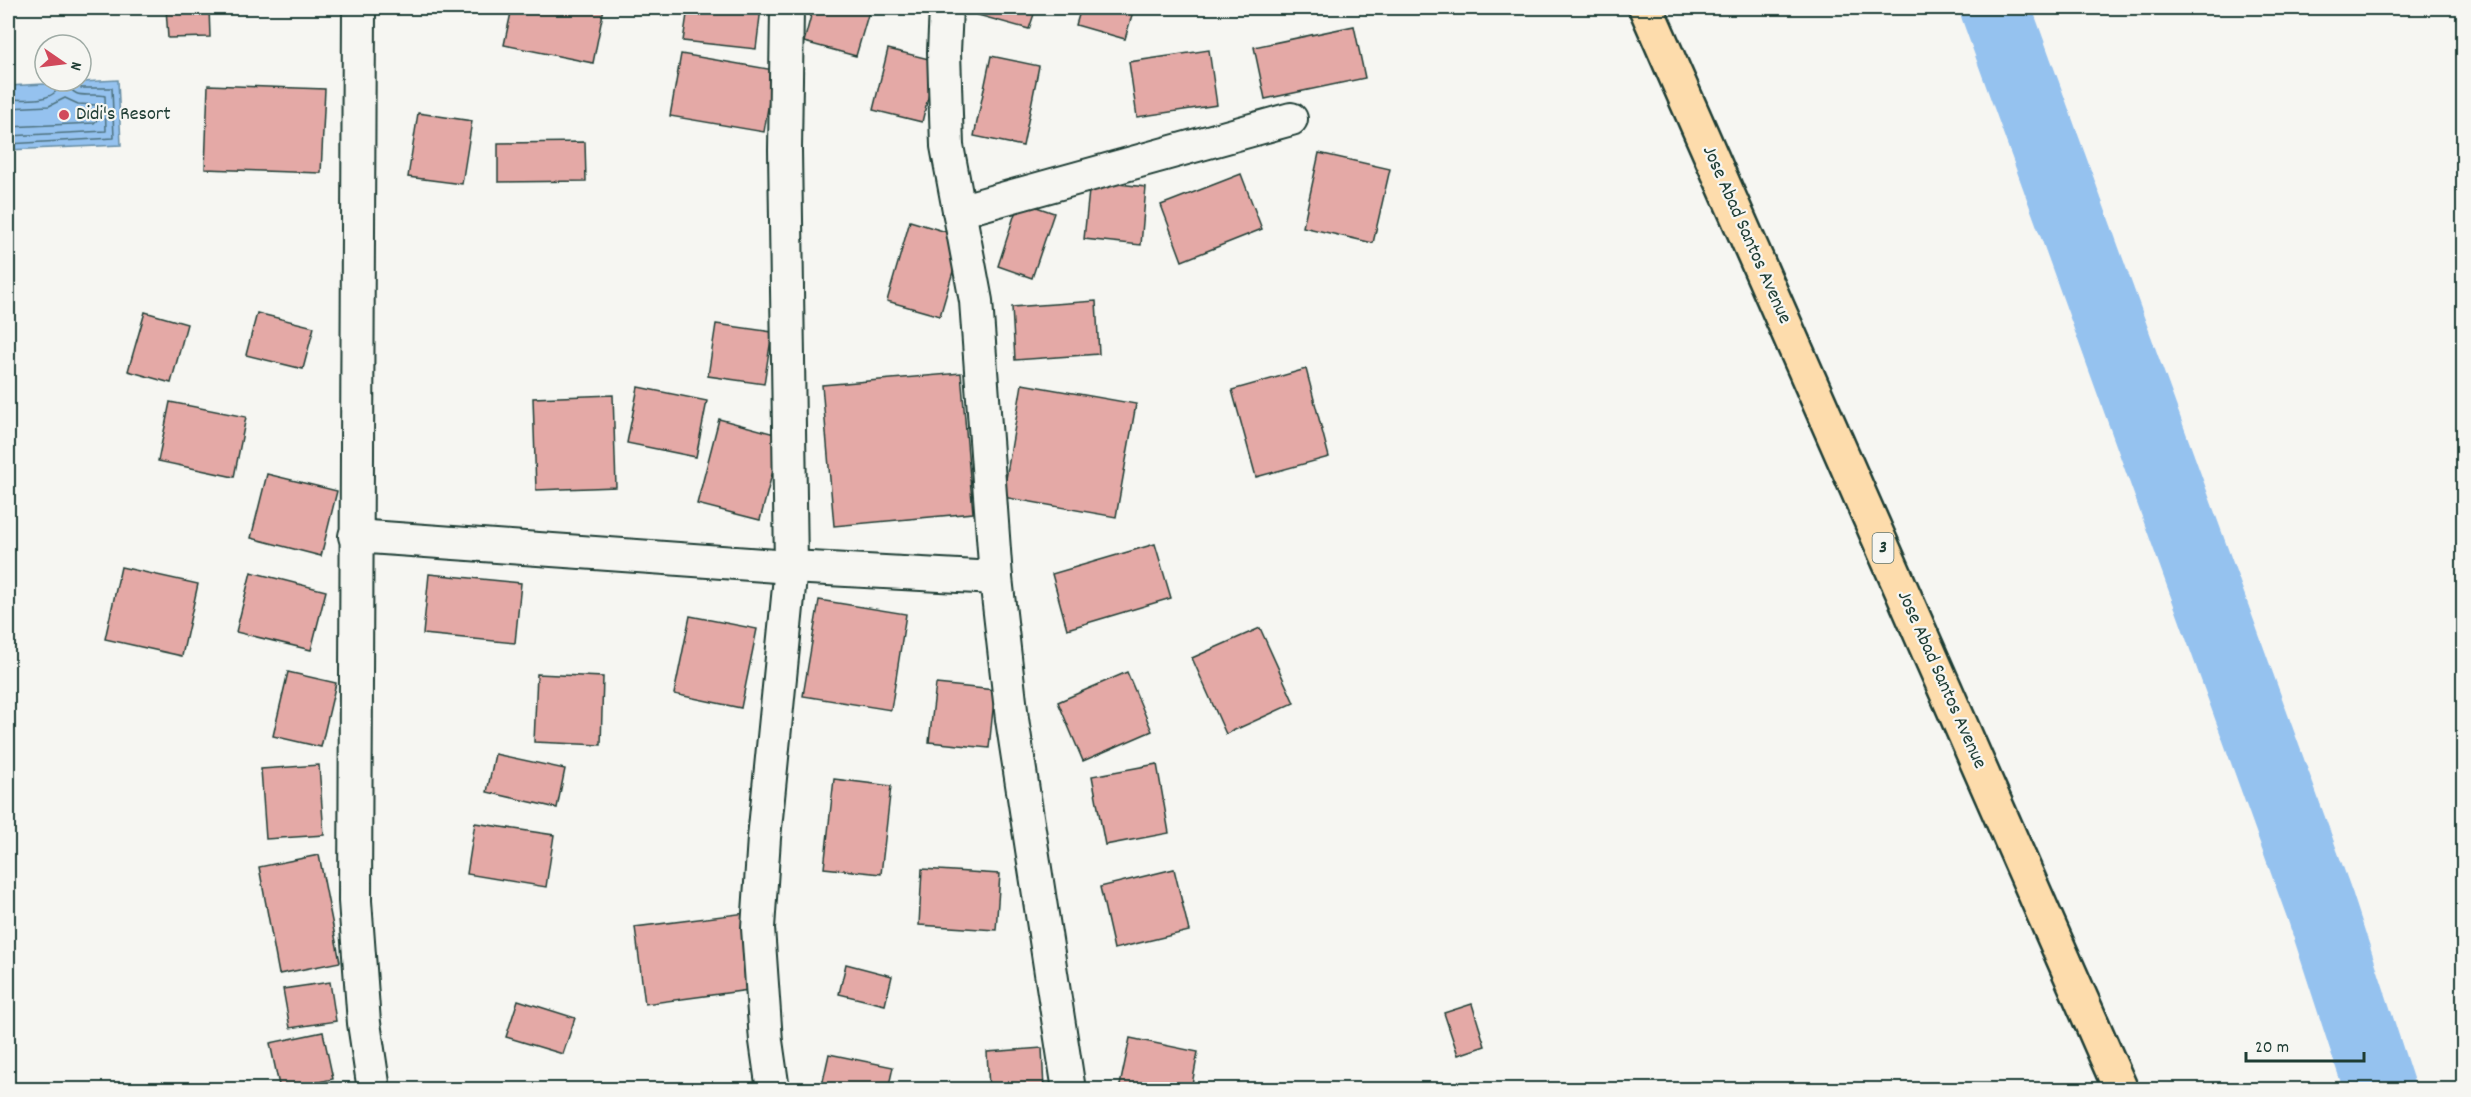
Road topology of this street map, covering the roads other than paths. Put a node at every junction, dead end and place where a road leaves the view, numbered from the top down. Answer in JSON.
{"nodes":[{"id":1,"x":359,"y":8,"type":"edge"},
{"id":2,"x":787,"y":8,"type":"edge"},
{"id":3,"x":946,"y":8,"type":"edge"},
{"id":4,"x":1646,"y":8,"type":"edge"},
{"id":5,"x":1291,"y":119,"type":"dead end"},
{"id":6,"x":958,"y":211,"type":"junction"},
{"id":7,"x":355,"y":536,"type":"junction"},
{"id":8,"x":791,"y":567,"type":"junction"},
{"id":9,"x":996,"y":578,"type":"junction"},
{"id":10,"x":374,"y":1089,"type":"edge"},
{"id":11,"x":773,"y":1089,"type":"edge"},
{"id":12,"x":1068,"y":1089,"type":"edge"},
{"id":13,"x":2121,"y":1089,"type":"edge"}],
"edges":[{"from":1,"to":7,"type":"street"},
{"from":2,"to":8,"type":"street"},
{"from":3,"to":6,"type":"street"},
{"from":4,"to":13,"type":"highway","name":"Jose Abad Santos Avenue","number":"3"},
{"from":5,"to":6,"type":"street"},
{"from":6,"to":9,"type":"street"},
{"from":7,"to":8,"type":"street"},
{"from":7,"to":10,"type":"street"},
{"from":8,"to":9,"type":"street"},
{"from":8,"to":11,"type":"street"},
{"from":9,"to":12,"type":"street"}]}
